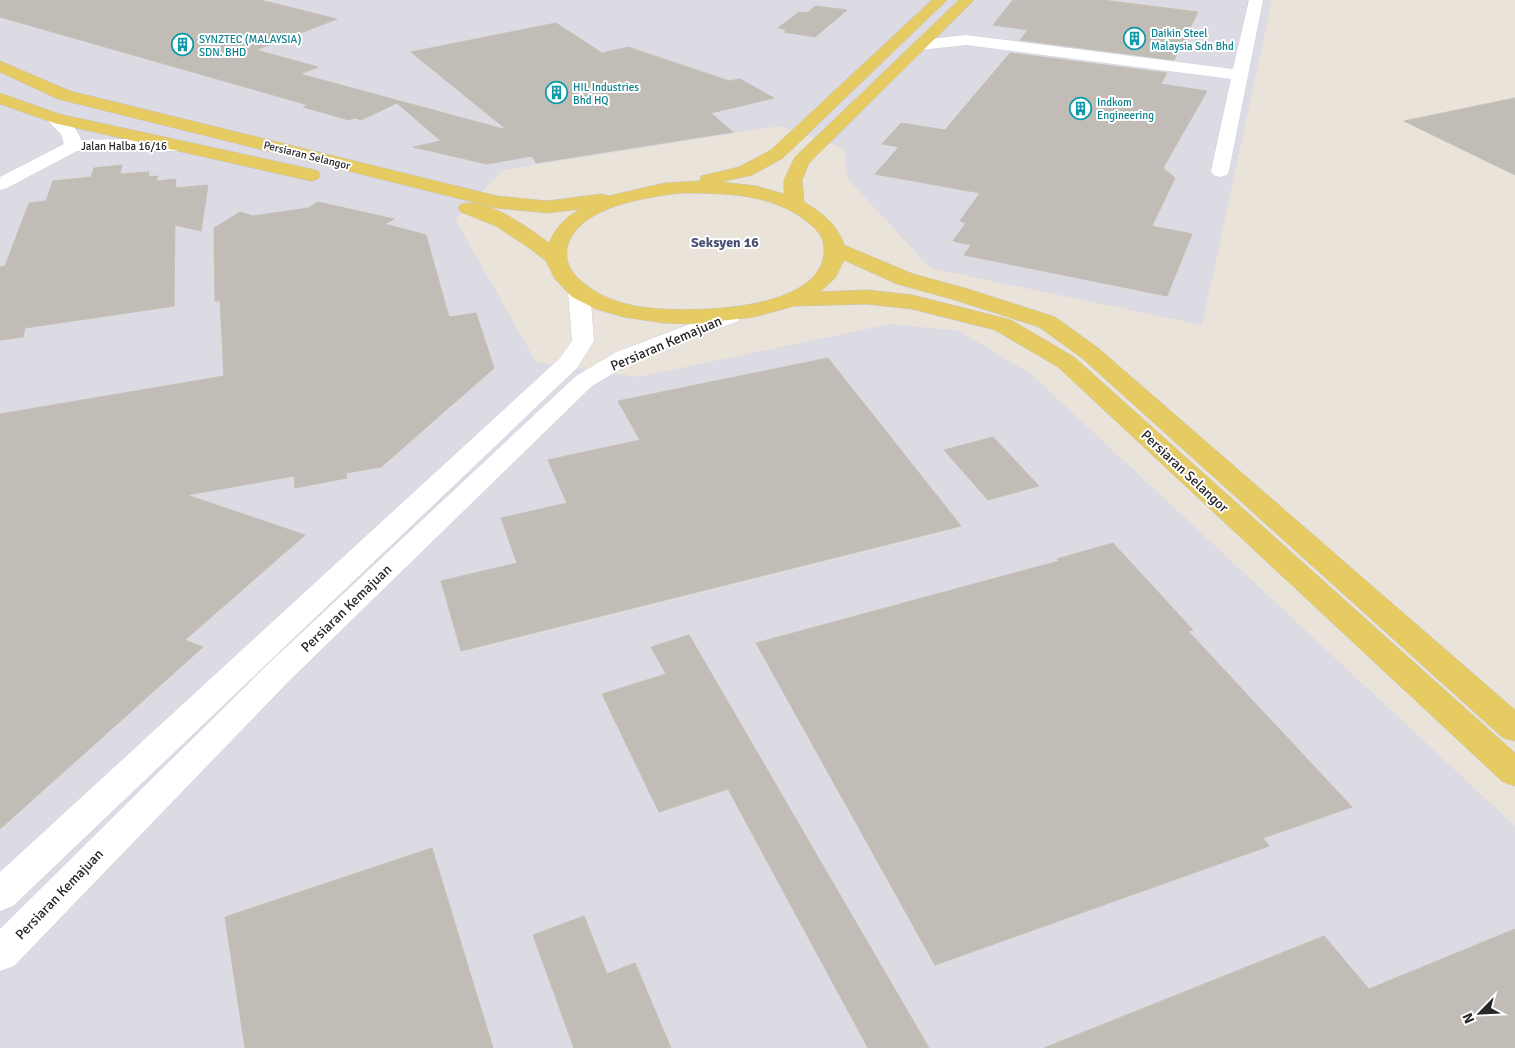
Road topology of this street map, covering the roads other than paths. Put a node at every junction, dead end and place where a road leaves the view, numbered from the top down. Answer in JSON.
{"nodes":[{"id":1,"x":940,"y":0,"type":"edge"},
{"id":2,"x":967,"y":0,"type":"edge"},
{"id":3,"x":1256,"y":0,"type":"edge"},
{"id":4,"x":939,"y":28,"type":"junction"},
{"id":5,"x":966,"y":40,"type":"junction"},
{"id":6,"x":921,"y":45,"type":"junction"},
{"id":7,"x":0,"y":66,"type":"edge"},
{"id":8,"x":1240,"y":75,"type":"junction"},
{"id":9,"x":0,"y":98,"type":"edge"},
{"id":10,"x":54,"y":118,"type":"junction"},
{"id":11,"x":73,"y":146,"type":"junction"},
{"id":12,"x":175,"y":146,"type":"junction"},
{"id":13,"x":1220,"y":171,"type":"dead end"},
{"id":14,"x":0,"y":184,"type":"edge"},
{"id":15,"x":680,"y":187,"type":"junction"},
{"id":16,"x":620,"y":198,"type":"junction"},
{"id":17,"x":794,"y":204,"type":"junction"},
{"id":18,"x":835,"y":249,"type":"junction"},
{"id":19,"x":555,"y":258,"type":"junction"},
{"id":20,"x":579,"y":291,"type":"junction"},
{"id":21,"x":793,"y":299,"type":"junction"},
{"id":22,"x":730,"y":316,"type":"junction"},
{"id":23,"x":1515,"y":729,"type":"edge"},
{"id":24,"x":1515,"y":773,"type":"edge"},
{"id":25,"x":0,"y":895,"type":"edge"},
{"id":26,"x":0,"y":954,"type":"edge"}],
"edges":[{"from":1,"to":15,"type":"main road"},
{"from":2,"to":4,"type":"main road"},
{"from":3,"to":8,"type":"street"},
{"from":4,"to":5,"type":"street"},
{"from":4,"to":6,"type":"main road"},
{"from":5,"to":6,"type":"street"},
{"from":5,"to":8,"type":"street"},
{"from":6,"to":17,"type":"main road"},
{"from":7,"to":16,"type":"main road","name":"Persiaran Selangor"},
{"from":8,"to":13,"type":"street"},
{"from":9,"to":10,"type":"main road","name":"Persiaran Selangor"},
{"from":10,"to":11,"type":"street","name":"Jalan Halba 16/16"},
{"from":10,"to":12,"type":"main road","name":"Persiaran Selangor"},
{"from":11,"to":12,"type":"street","name":"Jalan Halba 16/16"},
{"from":11,"to":14,"type":"street","name":"Jalan Halba 16/16"},
{"from":12,"to":19,"type":"main road","name":"Persiaran Selangor"},
{"from":15,"to":16,"type":"main road"},
{"from":15,"to":17,"type":"main road"},
{"from":16,"to":19,"type":"main road"},
{"from":17,"to":18,"type":"main road"},
{"from":18,"to":21,"type":"main road"},
{"from":18,"to":23,"type":"main road","name":"Persiaran Selangor"},
{"from":19,"to":20,"type":"main road"},
{"from":20,"to":22,"type":"main road"},
{"from":20,"to":25,"type":"street","name":"Persiaran Kemajuan"},
{"from":21,"to":22,"type":"main road"},
{"from":21,"to":24,"type":"main road","name":"Persiaran Selangor"},
{"from":22,"to":26,"type":"street","name":"Persiaran Kemajuan"}]}
